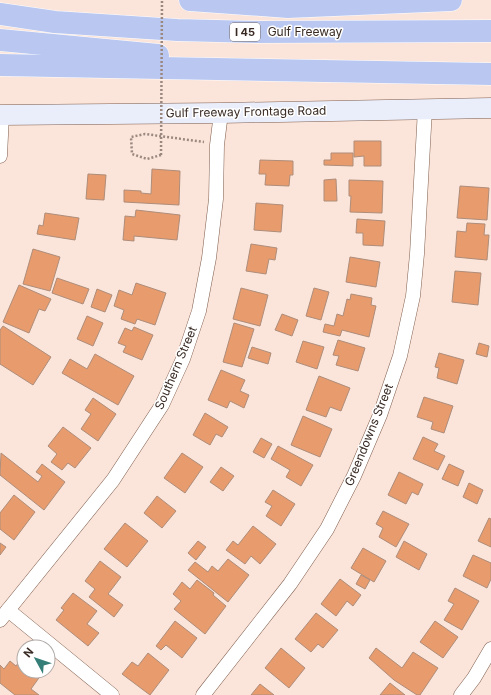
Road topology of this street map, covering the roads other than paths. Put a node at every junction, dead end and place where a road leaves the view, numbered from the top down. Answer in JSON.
{"nodes":[{"id":1,"x":190,"y":0,"type":"edge"},
{"id":2,"x":451,"y":0,"type":"edge"},
{"id":3,"x":0,"y":14,"type":"edge"},
{"id":4,"x":491,"y":31,"type":"edge"},
{"id":5,"x":0,"y":40,"type":"edge"},
{"id":6,"x":0,"y":66,"type":"edge"},
{"id":7,"x":333,"y":71,"type":"junction"},
{"id":8,"x":491,"y":74,"type":"edge"},
{"id":9,"x":491,"y":108,"type":"edge"},
{"id":10,"x":424,"y":109,"type":"junction"},
{"id":11,"x":221,"y":113,"type":"junction"},
{"id":12,"x":1,"y":115,"type":"edge"},
{"id":13,"x":0,"y":156,"type":"edge"},
{"id":14,"x":4,"y":615,"type":"edge"},
{"id":15,"x":491,"y":649,"type":"edge"},
{"id":16,"x":112,"y":695,"type":"edge"},
{"id":17,"x":202,"y":695,"type":"edge"},
{"id":18,"x":461,"y":695,"type":"edge"}],
"edges":[{"from":1,"to":2,"type":"highway"},
{"from":3,"to":4,"type":"highway","name":"Gulf Freeway","number":"I 45"},
{"from":5,"to":7,"type":"highway"},
{"from":6,"to":7,"type":"highway"},
{"from":7,"to":8,"type":"highway"},
{"from":9,"to":10,"type":"main road","name":"Gulf Freeway Frontage Road"},
{"from":10,"to":11,"type":"main road","name":"Gulf Freeway Frontage Road"},
{"from":10,"to":17,"type":"street","name":"Greendowns Street"},
{"from":11,"to":12,"type":"main road","name":"Gulf Freeway Frontage Road"},
{"from":11,"to":14,"type":"street","name":"Southern Street"},
{"from":12,"to":13,"type":"street"},
{"from":14,"to":16,"type":"street"},
{"from":15,"to":18,"type":"street"}]}
